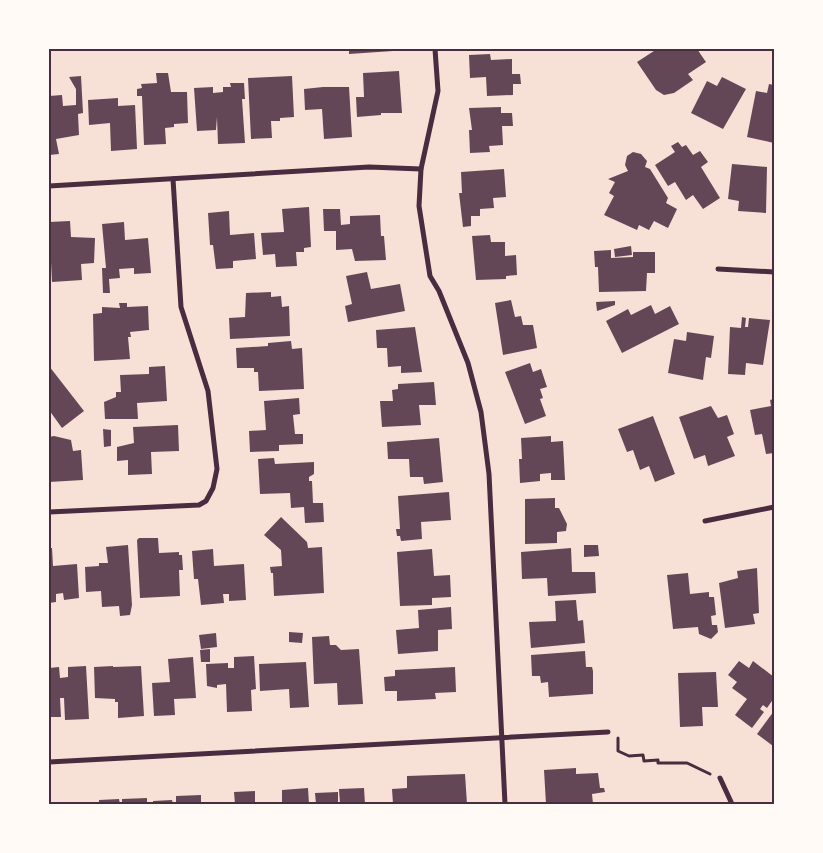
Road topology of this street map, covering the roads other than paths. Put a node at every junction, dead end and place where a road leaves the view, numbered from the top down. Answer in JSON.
{"nodes":[{"id":1,"x":435,"y":49,"type":"edge"},
{"id":2,"x":421,"y":169,"type":"junction"},
{"id":3,"x":173,"y":179,"type":"junction"},
{"id":4,"x":49,"y":186,"type":"edge"},
{"id":5,"x":718,"y":269,"type":"dead end"},
{"id":6,"x":774,"y":272,"type":"edge"},
{"id":7,"x":774,"y":507,"type":"edge"},
{"id":8,"x":49,"y":512,"type":"edge"},
{"id":9,"x":705,"y":521,"type":"dead end"},
{"id":10,"x":608,"y":732,"type":"dead end"},
{"id":11,"x":503,"y":737,"type":"junction"},
{"id":12,"x":49,"y":762,"type":"edge"},
{"id":13,"x":720,"y":778,"type":"road end"},
{"id":14,"x":505,"y":804,"type":"edge"},
{"id":15,"x":732,"y":804,"type":"edge"}],
"edges":[{"from":1,"to":2,"type":"street"},
{"from":2,"to":3,"type":"street"},
{"from":2,"to":11,"type":"street"},
{"from":3,"to":4,"type":"street"},
{"from":3,"to":8,"type":"street"},
{"from":5,"to":6,"type":"street"},
{"from":7,"to":9,"type":"street"},
{"from":10,"to":11,"type":"street"},
{"from":11,"to":12,"type":"street"},
{"from":11,"to":14,"type":"street"},
{"from":13,"to":15,"type":"street"}]}
